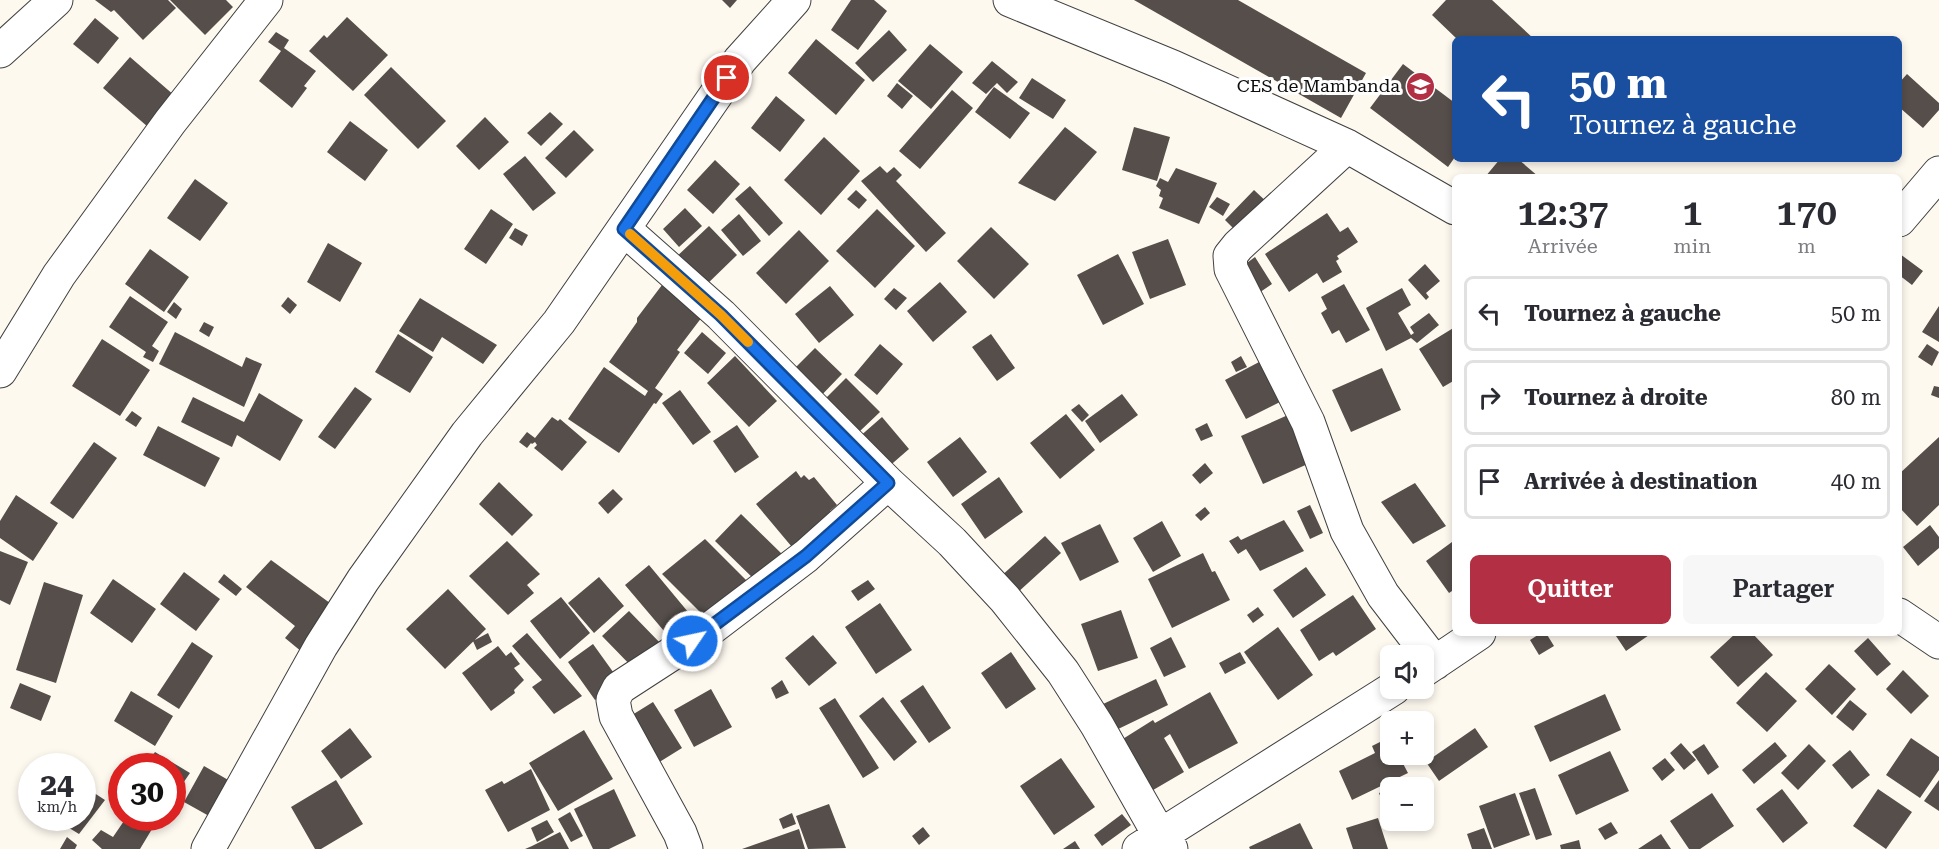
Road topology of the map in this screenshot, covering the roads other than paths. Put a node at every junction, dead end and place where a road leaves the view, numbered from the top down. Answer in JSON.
{"nodes":[{"id":1,"x":56,"y":0,"type":"edge"},
{"id":2,"x":266,"y":0,"type":"edge"},
{"id":3,"x":794,"y":0,"type":"edge"},
{"id":4,"x":1010,"y":0,"type":"edge"},
{"id":5,"x":0,"y":51,"type":"edge"},
{"id":6,"x":1347,"y":146,"type":"junction"},
{"id":7,"x":1939,"y":173,"type":"edge"},
{"id":8,"x":1452,"y":206,"type":"edge"},
{"id":9,"x":1902,"y":216,"type":"edge"},
{"id":10,"x":624,"y":229,"type":"junction"},
{"id":11,"x":0,"y":371,"type":"edge"},
{"id":12,"x":888,"y":483,"type":"junction"},
{"id":13,"x":1902,"y":617,"type":"edge"},
{"id":14,"x":1475,"y":636,"type":"edge"},
{"id":15,"x":1939,"y":642,"type":"edge"},
{"id":16,"x":1415,"y":645,"type":"edge"},
{"id":17,"x":1434,"y":664,"type":"edge"},
{"id":18,"x":1380,"y":697,"type":"edge"},
{"id":19,"x":1157,"y":845,"type":"edge"},
{"id":20,"x":208,"y":849,"type":"edge"},
{"id":21,"x":686,"y":849,"type":"edge"}],
"edges":[{"from":1,"to":5,"type":"street"},
{"from":2,"to":11,"type":"street"},
{"from":3,"to":10,"type":"street"},
{"from":4,"to":6,"type":"street"},
{"from":6,"to":8,"type":"street"},
{"from":6,"to":16,"type":"street"},
{"from":7,"to":9,"type":"street"},
{"from":10,"to":12,"type":"street"},
{"from":10,"to":20,"type":"street"},
{"from":12,"to":19,"type":"street"},
{"from":12,"to":21,"type":"street"},
{"from":13,"to":15,"type":"street"},
{"from":14,"to":17,"type":"street"},
{"from":18,"to":19,"type":"street"}]}
